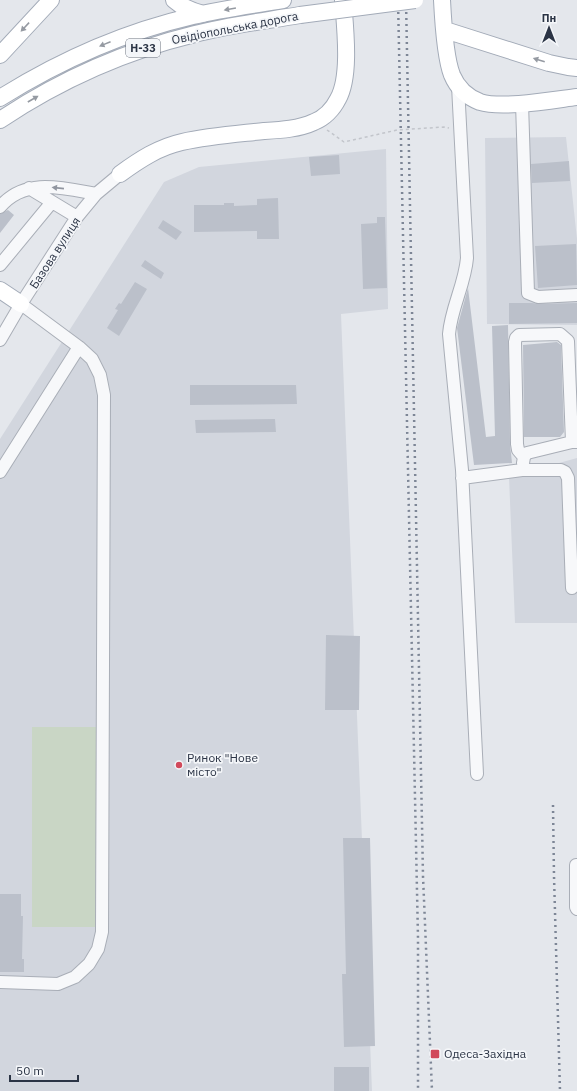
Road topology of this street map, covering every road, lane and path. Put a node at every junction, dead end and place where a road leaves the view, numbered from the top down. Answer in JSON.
{"nodes":[{"id":1,"x":51,"y":0,"type":"edge"},
{"id":2,"x":174,"y":0,"type":"edge"},
{"id":3,"x":282,"y":0,"type":"edge"},
{"id":4,"x":343,"y":0,"type":"edge"},
{"id":5,"x":348,"y":0,"type":"edge"},
{"id":6,"x":414,"y":0,"type":"edge"},
{"id":7,"x":442,"y":0,"type":"edge"},
{"id":8,"x":203,"y":14,"type":"junction"},
{"id":9,"x":445,"y":30,"type":"junction"},
{"id":10,"x":345,"y":36,"type":"junction"},
{"id":11,"x":0,"y":55,"type":"edge"},
{"id":12,"x":577,"y":68,"type":"edge"},
{"id":13,"x":458,"y":86,"type":"junction"},
{"id":14,"x":577,"y":97,"type":"edge"},
{"id":15,"x":0,"y":98,"type":"edge"},
{"id":16,"x":522,"y":103,"type":"junction"},
{"id":17,"x":0,"y":120,"type":"edge"},
{"id":18,"x":315,"y":122,"type":"junction"},
{"id":19,"x":460,"y":132,"type":"junction"},
{"id":20,"x":120,"y":174,"type":"joint"},
{"id":21,"x":29,"y":188,"type":"junction"},
{"id":22,"x":96,"y":194,"type":"junction"},
{"id":23,"x":52,"y":202,"type":"junction"},
{"id":24,"x":0,"y":207,"type":"edge"},
{"id":25,"x":77,"y":217,"type":"junction"},
{"id":26,"x":0,"y":265,"type":"edge"},
{"id":27,"x":0,"y":290,"type":"edge"},
{"id":28,"x":577,"y":295,"type":"edge"},
{"id":29,"x":21,"y":304,"type":"junction"},
{"id":30,"x":0,"y":340,"type":"edge"},
{"id":31,"x":80,"y":347,"type":"junction"},
{"id":32,"x":574,"y":442,"type":"edge"},
{"id":33,"x":524,"y":457,"type":"junction"},
{"id":34,"x":522,"y":470,"type":"junction"},
{"id":35,"x":0,"y":472,"type":"edge"},
{"id":36,"x":462,"y":478,"type":"junction"},
{"id":37,"x":572,"y":588,"type":"dead end"},
{"id":38,"x":477,"y":774,"type":"dead end"},
{"id":39,"x":577,"y":864,"type":"edge"},
{"id":40,"x":577,"y":909,"type":"edge"},
{"id":41,"x":0,"y":982,"type":"edge"}],
"edges":[{"from":1,"to":11,"type":"main road","one_way":true},
{"from":2,"to":8,"type":"main road"},
{"from":3,"to":8,"type":"main road","name":"Овідіопольська дорога","number":"Н-33","one_way":true},
{"from":4,"to":10,"type":"main road"},
{"from":5,"to":10,"type":"main road"},
{"from":17,"to":6,"type":"main road","name":"Овідіопольська дорога","number":"Н-33","one_way":true,"bridge":true},
{"from":7,"to":9,"type":"main road"},
{"from":8,"to":15,"type":"main road","name":"Овідіопольська дорога","number":"Н-33","one_way":true},
{"from":12,"to":9,"type":"main road","one_way":true},
{"from":9,"to":13,"type":"main road"},
{"from":10,"to":18,"type":"main road"},
{"from":13,"to":16,"type":"main road"},
{"from":13,"to":19,"type":"street"},
{"from":14,"to":16,"type":"main road"},
{"from":16,"to":28,"type":"street"},
{"from":18,"to":19,"type":"path"},
{"from":18,"to":20,"type":"main road"},
{"from":19,"to":36,"type":"street"},
{"from":20,"to":22,"type":"street","name":"Базова вулиця"},
{"from":22,"to":21,"type":"street","one_way":true},
{"from":21,"to":23,"type":"street"},
{"from":21,"to":24,"type":"street"},
{"from":22,"to":25,"type":"street","name":"Базова вулиця"},
{"from":23,"to":25,"type":"street"},
{"from":23,"to":26,"type":"street"},
{"from":25,"to":29,"type":"street","name":"Базова вулиця"},
{"from":27,"to":29,"type":"main road"},
{"from":29,"to":30,"type":"street","name":"Базова вулиця"},
{"from":29,"to":31,"type":"street"},
{"from":31,"to":35,"type":"street"},
{"from":31,"to":41,"type":"street"},
{"from":32,"to":33,"type":"street"},
{"from":32,"to":33,"type":"street"},
{"from":33,"to":34,"type":"street"},
{"from":34,"to":36,"type":"street"},
{"from":34,"to":37,"type":"street"},
{"from":36,"to":38,"type":"street"},
{"from":39,"to":40,"type":"street"}]}
